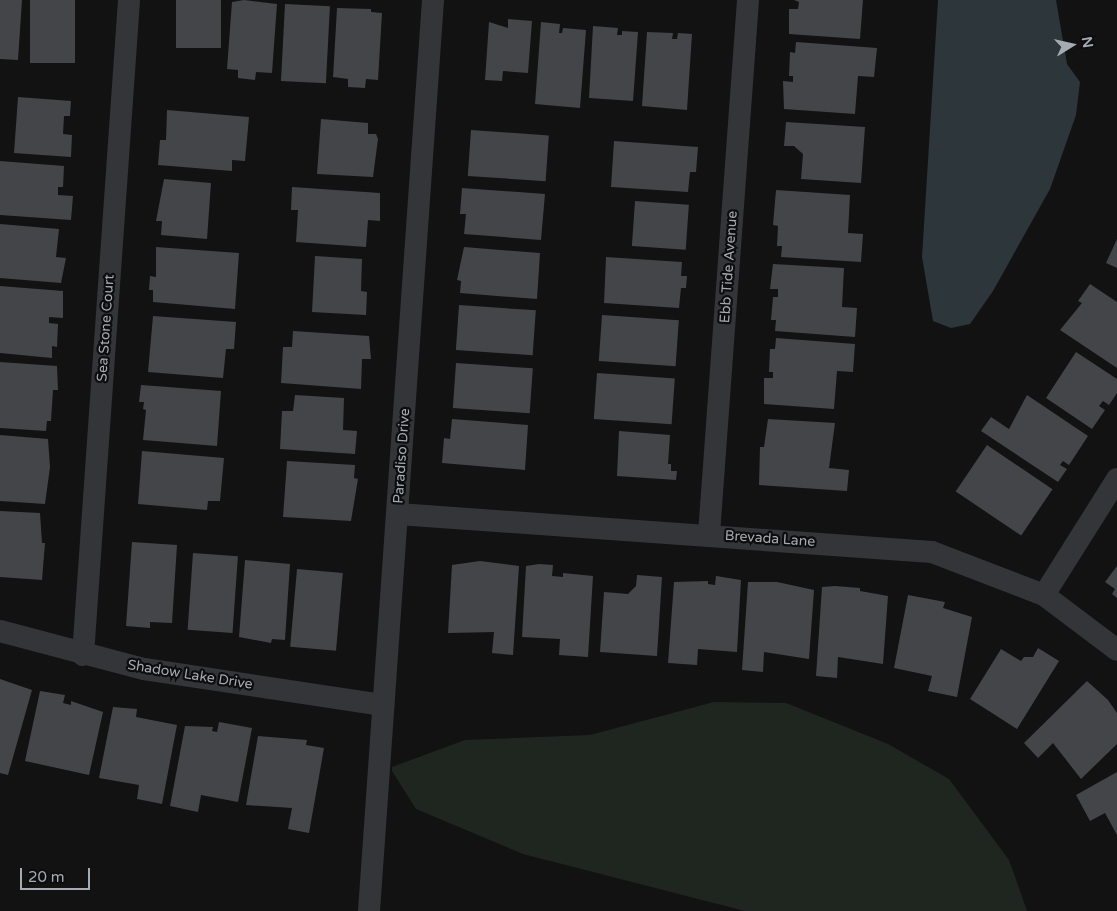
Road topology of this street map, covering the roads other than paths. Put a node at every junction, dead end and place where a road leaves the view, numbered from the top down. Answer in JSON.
{"nodes":[{"id":1,"x":129,"y":0,"type":"edge"},
{"id":2,"x":433,"y":0,"type":"edge"},
{"id":3,"x":748,"y":0,"type":"edge"},
{"id":4,"x":1117,"y":479,"type":"edge"},
{"id":5,"x":398,"y":514,"type":"junction"},
{"id":6,"x":709,"y":534,"type":"junction"},
{"id":7,"x":1044,"y":595,"type":"junction"},
{"id":8,"x":0,"y":631,"type":"edge"},
{"id":9,"x":1117,"y":650,"type":"edge"},
{"id":10,"x":83,"y":655,"type":"junction"},
{"id":11,"x":383,"y":705,"type":"junction"},
{"id":12,"x":369,"y":911,"type":"edge"}],
"edges":[{"from":1,"to":10,"type":"street","name":"Sea Stone Court"},
{"from":2,"to":5,"type":"street","name":"Paradiso Drive"},
{"from":3,"to":6,"type":"street","name":"Ebb Tide Avenue"},
{"from":4,"to":7,"type":"street"},
{"from":5,"to":6,"type":"street","name":"Brevada Lane"},
{"from":5,"to":11,"type":"street","name":"Paradiso Drive"},
{"from":6,"to":7,"type":"street","name":"Brevada Lane"},
{"from":7,"to":9,"type":"street","name":"Brevada Lane"},
{"from":8,"to":10,"type":"street","name":"Shadow Lake Drive"},
{"from":10,"to":11,"type":"street","name":"Shadow Lake Drive"},
{"from":11,"to":12,"type":"street","name":"Paradiso Drive"}]}
